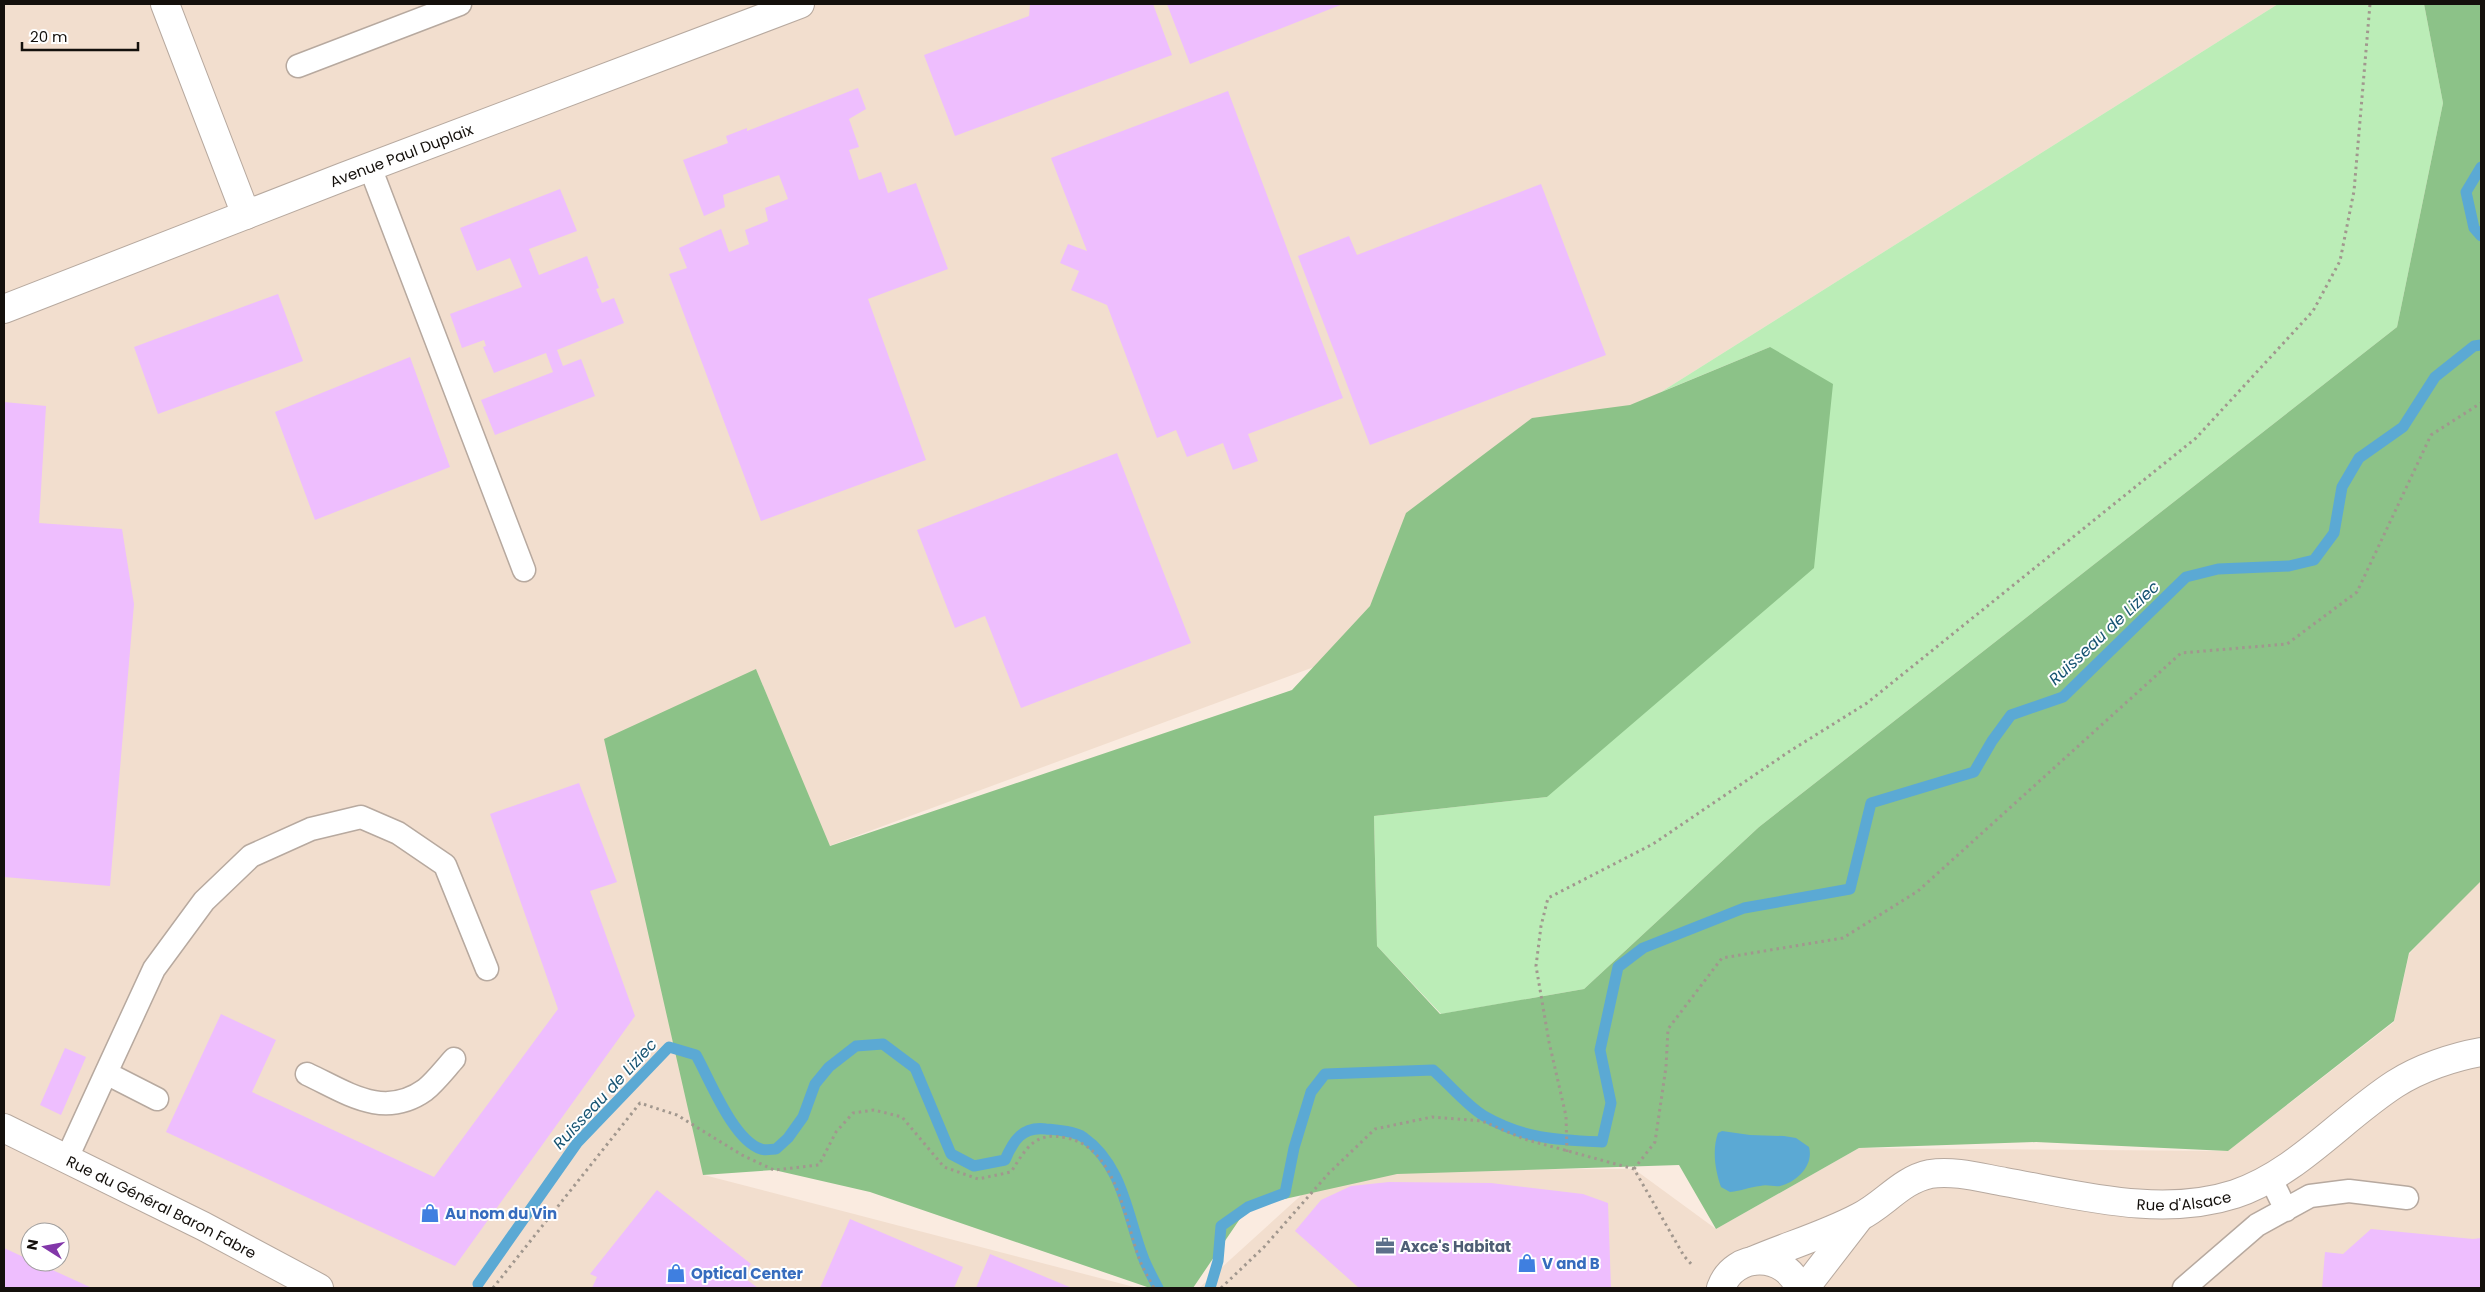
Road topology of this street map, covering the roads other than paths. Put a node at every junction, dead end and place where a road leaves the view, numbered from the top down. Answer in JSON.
{"nodes":[{"id":1,"x":165,"y":4,"type":"edge"},
{"id":2,"x":460,"y":4,"type":"edge"},
{"id":3,"x":800,"y":4,"type":"edge"},
{"id":4,"x":298,"y":66,"type":"dead end"},
{"id":5,"x":370,"y":167,"type":"junction"},
{"id":6,"x":246,"y":215,"type":"junction"},
{"id":7,"x":4,"y":309,"type":"edge"},
{"id":8,"x":524,"y":570,"type":"dead end"},
{"id":9,"x":486,"y":969,"type":"dead end"},
{"id":10,"x":2481,"y":1052,"type":"edge"},
{"id":11,"x":454,"y":1059,"type":"dead end"},
{"id":12,"x":106,"y":1074,"type":"junction"},
{"id":13,"x":307,"y":1074,"type":"dead end"},
{"id":14,"x":157,"y":1098,"type":"dead end"},
{"id":15,"x":4,"y":1128,"type":"edge"},
{"id":16,"x":67,"y":1158,"type":"junction"},
{"id":17,"x":2270,"y":1177,"type":"junction"},
{"id":18,"x":2407,"y":1198,"type":"dead end"},
{"id":19,"x":2286,"y":1210,"type":"junction"},
{"id":20,"x":1860,"y":1217,"type":"junction"},
{"id":21,"x":1752,"y":1261,"type":"junction"},
{"id":22,"x":319,"y":1288,"type":"edge"},
{"id":23,"x":1721,"y":1288,"type":"edge"},
{"id":24,"x":1800,"y":1288,"type":"edge"},
{"id":25,"x":1805,"y":1288,"type":"edge"},
{"id":26,"x":2184,"y":1288,"type":"edge"}],
"edges":[{"from":1,"to":6,"type":"street"},
{"from":2,"to":4,"type":"lane"},
{"from":3,"to":5,"type":"street","name":"Avenue Paul Duplaix"},
{"from":5,"to":6,"type":"street","name":"Avenue Paul Duplaix"},
{"from":5,"to":8,"type":"lane"},
{"from":6,"to":7,"type":"street","name":"Avenue Paul Duplaix"},
{"from":9,"to":12,"type":"lane"},
{"from":10,"to":17,"type":"street","name":"Rue d'Alsace"},
{"from":11,"to":13,"type":"lane"},
{"from":12,"to":14,"type":"lane"},
{"from":12,"to":16,"type":"lane"},
{"from":15,"to":16,"type":"street","name":"Rue du Général Baron Fabre"},
{"from":16,"to":22,"type":"street","name":"Rue du Général Baron Fabre"},
{"from":17,"to":19,"type":"lane"},
{"from":17,"to":20,"type":"street","name":"Rue d'Alsace"},
{"from":18,"to":19,"type":"lane"},
{"from":19,"to":26,"type":"lane"},
{"from":20,"to":21,"type":"street","name":"Rue d'Alsace"},
{"from":20,"to":25,"type":"street","name":"Rue d'Alsace"},
{"from":21,"to":23,"type":"street","name":"Rue d'Alsace"},
{"from":21,"to":24,"type":"street"}]}
